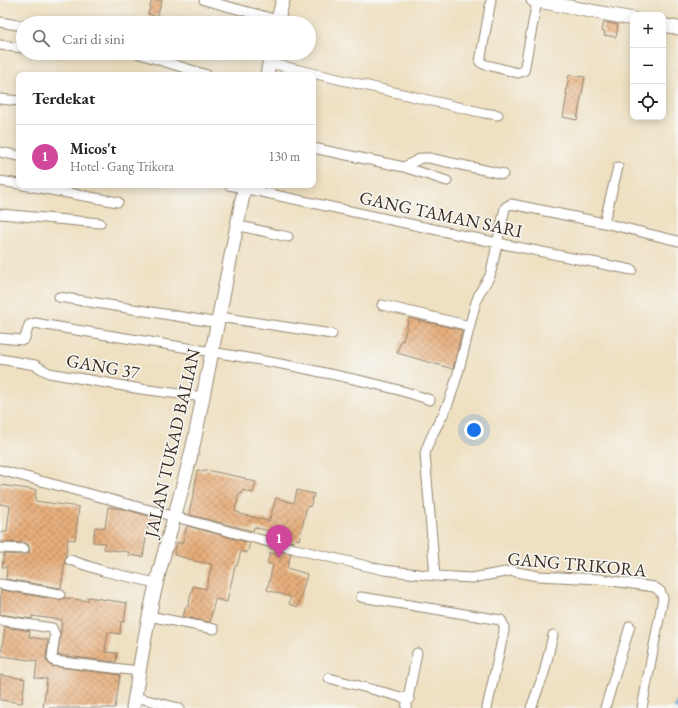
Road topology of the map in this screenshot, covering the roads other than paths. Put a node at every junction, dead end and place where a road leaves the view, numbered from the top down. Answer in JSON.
{"nodes":[{"id":1,"x":204,"y":0,"type":"edge"},
{"id":2,"x":283,"y":0,"type":"edge"},
{"id":3,"x":491,"y":0,"type":"edge"},
{"id":4,"x":535,"y":0,"type":"edge"},
{"id":5,"x":558,"y":2,"type":"edge"},
{"id":6,"x":260,"y":16,"type":"edge"},
{"id":7,"x":279,"y":16,"type":"edge"},
{"id":8,"x":630,"y":18,"type":"edge"},
{"id":9,"x":0,"y":22,"type":"edge"},
{"id":10,"x":16,"y":25,"type":"edge"},
{"id":11,"x":666,"y":26,"type":"edge"},
{"id":12,"x":678,"y":28,"type":"edge"},
{"id":13,"x":0,"y":45,"type":"edge"},
{"id":14,"x":16,"y":47,"type":"edge"},
{"id":15,"x":160,"y":60,"type":"edge"},
{"id":16,"x":269,"y":64,"type":"edge"},
{"id":17,"x":198,"y":72,"type":"edge"},
{"id":18,"x":304,"y":72,"type":"edge"},
{"id":19,"x":316,"y":75,"type":"edge"},
{"id":20,"x":0,"y":99,"type":"edge"},
{"id":21,"x":16,"y":101,"type":"edge"},
{"id":22,"x":498,"y":115,"type":"dead end"},
{"id":23,"x":316,"y":149,"type":"edge"},
{"id":24,"x":0,"y":152,"type":"edge"},
{"id":25,"x":16,"y":155,"type":"edge"},
{"id":26,"x":404,"y":167,"type":"junction"},
{"id":27,"x":618,"y":167,"type":"dead end"},
{"id":28,"x":503,"y":174,"type":"dead end"},
{"id":29,"x":0,"y":181,"type":"edge"},
{"id":30,"x":447,"y":181,"type":"dead end"},
{"id":31,"x":16,"y":184,"type":"edge"},
{"id":32,"x":40,"y":188,"type":"edge"},
{"id":33,"x":244,"y":188,"type":"edge"},
{"id":34,"x":253,"y":188,"type":"edge"},
{"id":35,"x":118,"y":202,"type":"dead end"},
{"id":36,"x":0,"y":214,"type":"edge"},
{"id":37,"x":100,"y":223,"type":"dead end"},
{"id":38,"x":604,"y":224,"type":"junction"},
{"id":39,"x":236,"y":225,"type":"junction"},
{"id":40,"x":288,"y":236,"type":"dead end"},
{"id":41,"x":678,"y":241,"type":"edge"},
{"id":42,"x":498,"y":243,"type":"junction"},
{"id":43,"x":632,"y":270,"type":"dead end"},
{"id":44,"x":59,"y":297,"type":"dead end"},
{"id":45,"x":382,"y":305,"type":"dead end"},
{"id":46,"x":219,"y":320,"type":"junction"},
{"id":47,"x":470,"y":326,"type":"junction"},
{"id":48,"x":332,"y":334,"type":"dead end"},
{"id":49,"x":0,"y":338,"type":"edge"},
{"id":50,"x":213,"y":351,"type":"junction"},
{"id":51,"x":0,"y":358,"type":"edge"},
{"id":52,"x":203,"y":397,"type":"junction"},
{"id":53,"x":430,"y":400,"type":"dead end"},
{"id":54,"x":0,"y":470,"type":"edge"},
{"id":55,"x":175,"y":516,"type":"junction"},
{"id":56,"x":0,"y":548,"type":"edge"},
{"id":57,"x":24,"y":549,"type":"dead end"},
{"id":58,"x":70,"y":560,"type":"dead end"},
{"id":59,"x":435,"y":576,"type":"junction"},
{"id":60,"x":156,"y":583,"type":"junction"},
{"id":61,"x":0,"y":584,"type":"edge"},
{"id":62,"x":60,"y":594,"type":"dead end"},
{"id":63,"x":362,"y":598,"type":"dead end"},
{"id":64,"x":149,"y":616,"type":"junction"},
{"id":65,"x":0,"y":620,"type":"edge"},
{"id":66,"x":630,"y":626,"type":"dead end"},
{"id":67,"x":214,"y":629,"type":"dead end"},
{"id":68,"x":553,"y":635,"type":"dead end"},
{"id":69,"x":417,"y":653,"type":"dead end"},
{"id":70,"x":139,"y":671,"type":"junction"},
{"id":71,"x":329,"y":678,"type":"dead end"},
{"id":72,"x":409,"y":699,"type":"junction"},
{"id":73,"x":134,"y":702,"type":"edge"},
{"id":74,"x":179,"y":708,"type":"edge"},
{"id":75,"x":406,"y":708,"type":"edge"},
{"id":76,"x":487,"y":708,"type":"edge"},
{"id":77,"x":530,"y":708,"type":"edge"},
{"id":78,"x":605,"y":708,"type":"edge"},
{"id":79,"x":642,"y":708,"type":"edge"}],
"edges":[{"from":1,"to":6,"type":"street"},
{"from":2,"to":7,"type":"street"},
{"from":3,"to":4,"type":"street"},
{"from":4,"to":5,"type":"street"},
{"from":5,"to":8,"type":"street"},
{"from":9,"to":10,"type":"street"},
{"from":11,"to":12,"type":"street"},
{"from":13,"to":14,"type":"street"},
{"from":15,"to":17,"type":"street"},
{"from":16,"to":18,"type":"street"},
{"from":19,"to":22,"type":"street"},
{"from":20,"to":21,"type":"street"},
{"from":23,"to":26,"type":"street"},
{"from":24,"to":25,"type":"street"},
{"from":26,"to":28,"type":"street"},
{"from":26,"to":30,"type":"street"},
{"from":27,"to":38,"type":"street"},
{"from":29,"to":31,"type":"street"},
{"from":32,"to":35,"type":"street"},
{"from":33,"to":39,"type":"street","name":"JALAN TUKAD BALIAN"},
{"from":34,"to":42,"type":"street","name":"GANG TAMAN SARI"},
{"from":36,"to":37,"type":"street"},
{"from":38,"to":41,"type":"street"},
{"from":38,"to":42,"type":"street"},
{"from":39,"to":40,"type":"street"},
{"from":39,"to":46,"type":"street","name":"JALAN TUKAD BALIAN"},
{"from":42,"to":43,"type":"street","name":"GANG TAMAN SARI"},
{"from":42,"to":47,"type":"street"},
{"from":44,"to":46,"type":"street"},
{"from":45,"to":47,"type":"street"},
{"from":46,"to":48,"type":"street"},
{"from":46,"to":50,"type":"street","name":"JALAN TUKAD BALIAN"},
{"from":47,"to":59,"type":"street"},
{"from":49,"to":50,"type":"street"},
{"from":50,"to":52,"type":"street","name":"JALAN TUKAD BALIAN"},
{"from":50,"to":53,"type":"street"},
{"from":51,"to":52,"type":"street","name":"GANG 37"},
{"from":52,"to":55,"type":"street","name":"JALAN TUKAD BALIAN"},
{"from":54,"to":55,"type":"street","name":"GANG TRIKORA"},
{"from":55,"to":59,"type":"street","name":"GANG TRIKORA"},
{"from":55,"to":60,"type":"street","name":"JALAN TUKAD BALIAN"},
{"from":56,"to":57,"type":"street"},
{"from":58,"to":60,"type":"street"},
{"from":59,"to":79,"type":"street","name":"GANG TRIKORA"},
{"from":60,"to":64,"type":"street","name":"JALAN TUKAD BALIAN"},
{"from":61,"to":62,"type":"street"},
{"from":63,"to":76,"type":"street"},
{"from":64,"to":67,"type":"street"},
{"from":64,"to":70,"type":"street","name":"JALAN TUKAD BALIAN"},
{"from":65,"to":70,"type":"street"},
{"from":66,"to":78,"type":"street"},
{"from":68,"to":77,"type":"street"},
{"from":69,"to":72,"type":"street"},
{"from":70,"to":73,"type":"street","name":"JALAN TUKAD BALIAN"},
{"from":71,"to":72,"type":"street"},
{"from":72,"to":75,"type":"street"},
{"from":73,"to":74,"type":"street"}]}
